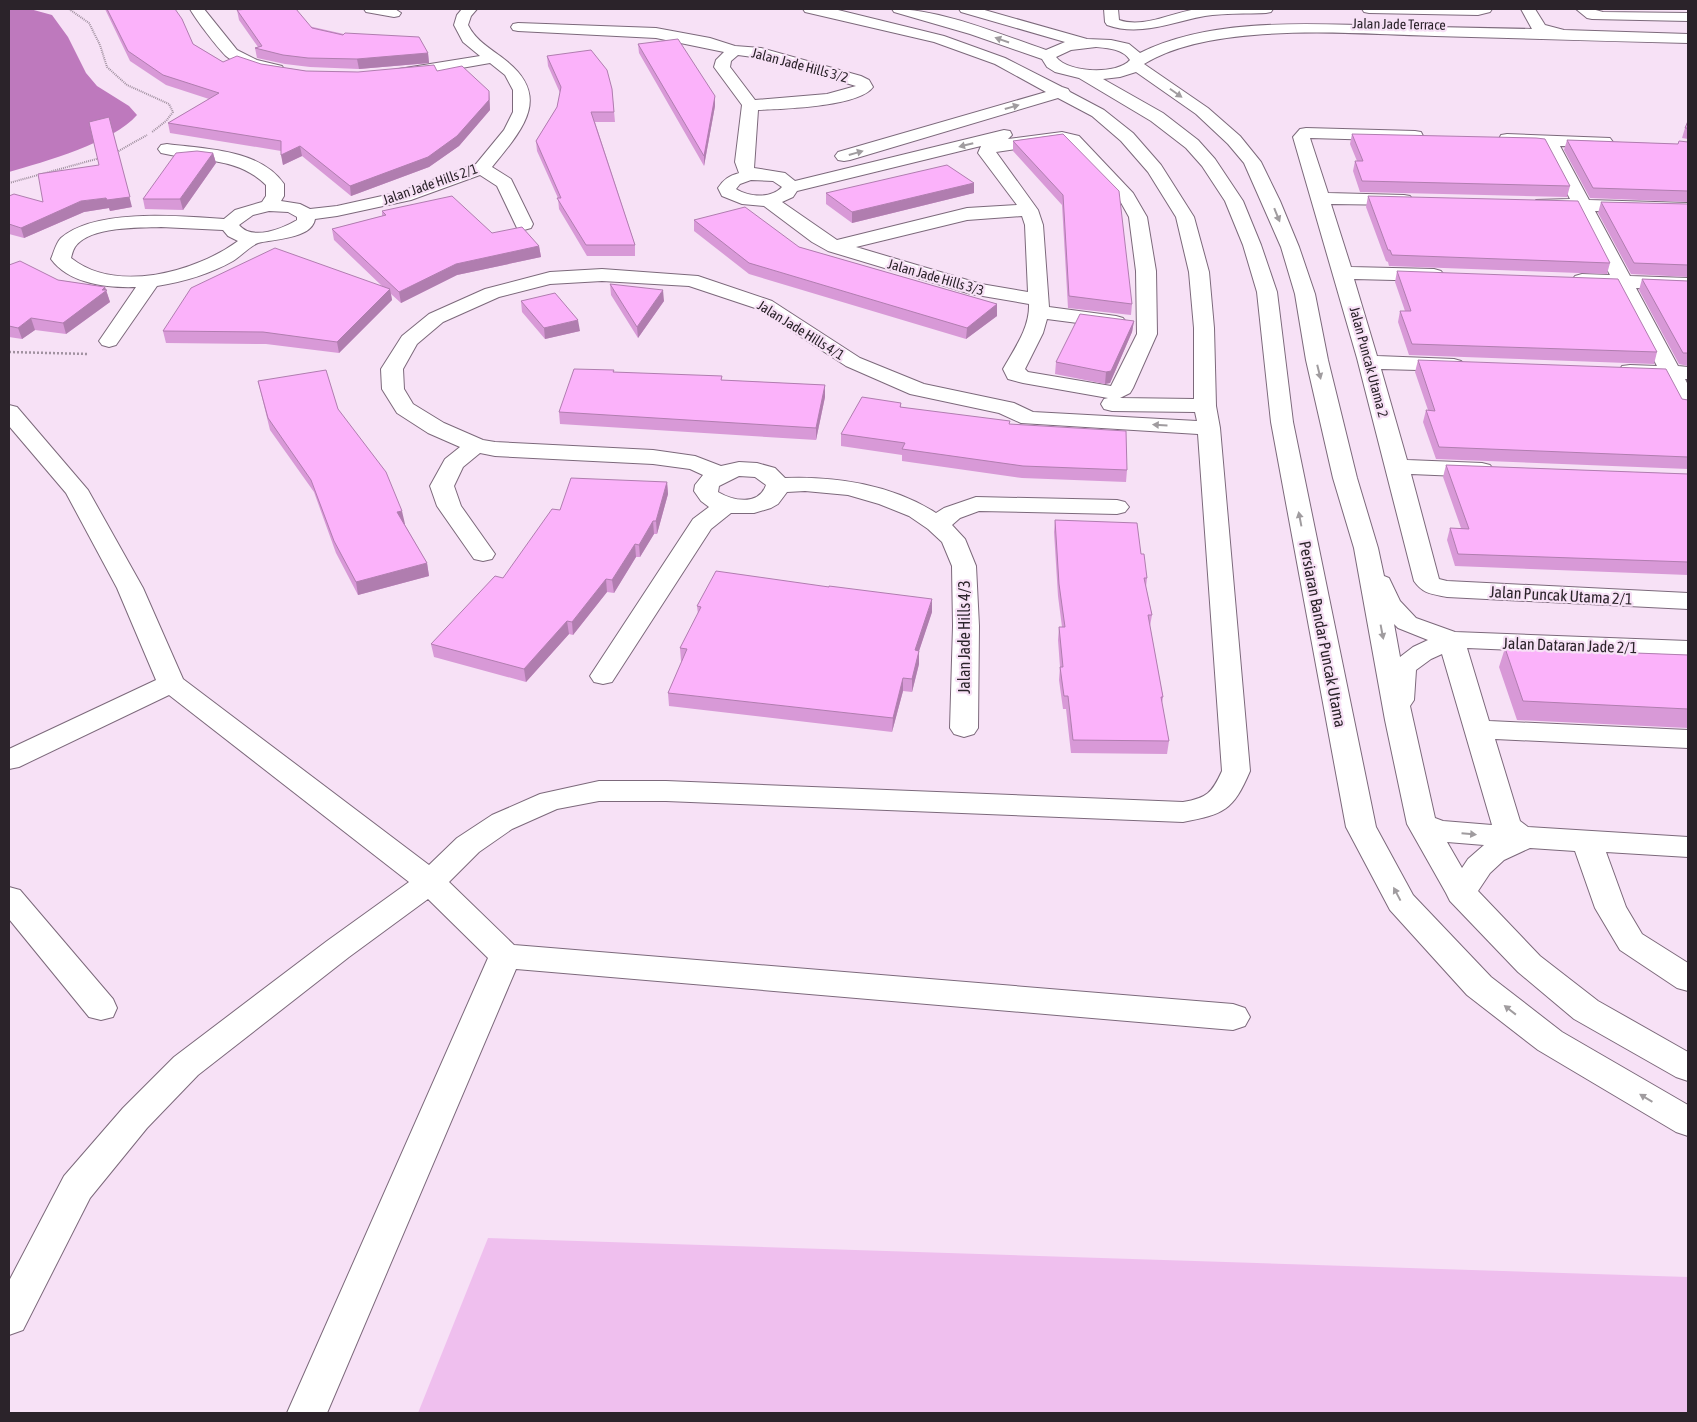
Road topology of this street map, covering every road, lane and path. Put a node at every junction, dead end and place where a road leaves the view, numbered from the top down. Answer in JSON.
{"nodes":[{"id":1,"x":69,"y":9,"type":"edge"},
{"id":2,"x":197,"y":9,"type":"edge"},
{"id":3,"x":371,"y":9,"type":"edge"},
{"id":4,"x":469,"y":9,"type":"edge"},
{"id":5,"x":810,"y":9,"type":"edge"},
{"id":6,"x":899,"y":9,"type":"edge"},
{"id":7,"x":966,"y":9,"type":"edge"},
{"id":8,"x":1111,"y":9,"type":"edge"},
{"id":9,"x":1266,"y":9,"type":"edge"},
{"id":10,"x":1369,"y":9,"type":"edge"},
{"id":11,"x":1422,"y":9,"type":"edge"},
{"id":12,"x":1485,"y":9,"type":"edge"},
{"id":13,"x":1528,"y":9,"type":"edge"},
{"id":14,"x":1583,"y":9,"type":"edge"},
{"id":15,"x":394,"y":13,"type":"dead end"},
{"id":16,"x":1688,"y":17,"type":"edge"},
{"id":17,"x":518,"y":28,"type":"dead end"},
{"id":18,"x":1539,"y":28,"type":"junction"},
{"id":19,"x":1688,"y":31,"type":"edge"},
{"id":20,"x":1516,"y":34,"type":"junction"},
{"id":21,"x":1565,"y":35,"type":"junction"},
{"id":22,"x":1688,"y":38,"type":"edge"},
{"id":23,"x":1083,"y":43,"type":"junction"},
{"id":24,"x":1111,"y":45,"type":"junction"},
{"id":25,"x":734,"y":50,"type":"junction"},
{"id":26,"x":1048,"y":56,"type":"junction"},
{"id":27,"x":493,"y":58,"type":"junction"},
{"id":28,"x":1137,"y":63,"type":"junction"},
{"id":29,"x":287,"y":71,"type":"edge"},
{"id":30,"x":1082,"y":73,"type":"junction"},
{"id":31,"x":385,"y":75,"type":"edge"},
{"id":32,"x":1062,"y":92,"type":"junction"},
{"id":33,"x":750,"y":105,"type":"junction"},
{"id":34,"x":1098,"y":113,"type":"junction"},
{"id":35,"x":1431,"y":136,"type":"edge"},
{"id":36,"x":1489,"y":138,"type":"edge"},
{"id":37,"x":1548,"y":140,"type":"junction"},
{"id":38,"x":1623,"y":143,"type":"edge"},
{"id":39,"x":167,"y":149,"type":"dead end"},
{"id":40,"x":114,"y":153,"type":"edge"},
{"id":41,"x":106,"y":156,"type":"edge"},
{"id":42,"x":482,"y":168,"type":"junction"},
{"id":43,"x":750,"y":175,"type":"junction"},
{"id":44,"x":775,"y":176,"type":"junction"},
{"id":45,"x":9,"y":183,"type":"edge"},
{"id":46,"x":791,"y":187,"type":"junction"},
{"id":47,"x":1320,"y":198,"type":"junction"},
{"id":48,"x":768,"y":200,"type":"junction"},
{"id":49,"x":1417,"y":201,"type":"edge"},
{"id":50,"x":1524,"y":204,"type":"edge"},
{"id":51,"x":1582,"y":205,"type":"junction"},
{"id":52,"x":269,"y":206,"type":"junction"},
{"id":53,"x":1688,"y":208,"type":"edge"},
{"id":54,"x":1029,"y":210,"type":"junction"},
{"id":55,"x":306,"y":215,"type":"junction"},
{"id":56,"x":524,"y":224,"type":"dead end"},
{"id":57,"x":229,"y":225,"type":"junction"},
{"id":58,"x":254,"y":238,"type":"junction"},
{"id":59,"x":835,"y":247,"type":"junction"},
{"id":60,"x":1344,"y":273,"type":"junction"},
{"id":61,"x":1454,"y":276,"type":"edge"},
{"id":62,"x":1563,"y":280,"type":"edge"},
{"id":63,"x":150,"y":281,"type":"junction"},
{"id":64,"x":1623,"y":282,"type":"junction"},
{"id":65,"x":1688,"y":284,"type":"edge"},
{"id":66,"x":1039,"y":306,"type":"junction"},
{"id":67,"x":1148,"y":326,"type":"junction"},
{"id":68,"x":102,"y":348,"type":"joint"},
{"id":69,"x":9,"y":352,"type":"edge"},
{"id":70,"x":1370,"y":362,"type":"junction"},
{"id":71,"x":1477,"y":366,"type":"edge"},
{"id":72,"x":1613,"y":370,"type":"edge"},
{"id":73,"x":1680,"y":373,"type":"edge"},
{"id":74,"x":1688,"y":405,"type":"edge"},
{"id":75,"x":9,"y":412,"type":"edge"},
{"id":76,"x":1207,"y":417,"type":"junction"},
{"id":77,"x":476,"y":445,"type":"junction"},
{"id":78,"x":1398,"y":467,"type":"junction"},
{"id":79,"x":1504,"y":471,"type":"edge"},
{"id":80,"x":719,"y":474,"type":"junction"},
{"id":81,"x":778,"y":485,"type":"junction"},
{"id":82,"x":726,"y":505,"type":"junction"},
{"id":83,"x":1116,"y":507,"type":"dead end"},
{"id":84,"x":937,"y":524,"type":"junction"},
{"id":85,"x":1366,"y":548,"type":"junction"},
{"id":86,"x":483,"y":554,"type":"dead end"},
{"id":87,"x":1433,"y":587,"type":"joint"},
{"id":88,"x":1688,"y":601,"type":"edge"},
{"id":89,"x":1451,"y":640,"type":"junction"},
{"id":90,"x":1688,"y":649,"type":"edge"},
{"id":91,"x":602,"y":676,"type":"dead end"},
{"id":92,"x":171,"y":683,"type":"junction"},
{"id":93,"x":1399,"y":720,"type":"junction"},
{"id":94,"x":964,"y":728,"type":"dead end"},
{"id":95,"x":1478,"y":729,"type":"junction"},
{"id":96,"x":1688,"y":739,"type":"edge"},
{"id":97,"x":9,"y":760,"type":"edge"},
{"id":98,"x":1422,"y":824,"type":"junction"},
{"id":99,"x":1523,"y":839,"type":"junction"},
{"id":100,"x":1587,"y":842,"type":"junction"},
{"id":101,"x":1688,"y":847,"type":"edge"},
{"id":102,"x":430,"y":882,"type":"junction"},
{"id":103,"x":1461,"y":893,"type":"junction"},
{"id":104,"x":9,"y":898,"type":"edge"},
{"id":105,"x":505,"y":956,"type":"junction"},
{"id":106,"x":1688,"y":979,"type":"edge"},
{"id":107,"x":100,"y":1008,"type":"dead end"},
{"id":108,"x":1233,"y":1017,"type":"dead end"},
{"id":109,"x":1688,"y":1068,"type":"edge"},
{"id":110,"x":1688,"y":1122,"type":"edge"},
{"id":111,"x":9,"y":1318,"type":"edge"},
{"id":112,"x":307,"y":1413,"type":"edge"}],
"edges":[{"from":1,"to":40,"type":"path"},
{"from":2,"to":29,"type":"street"},
{"from":3,"to":15,"type":"street"},
{"from":4,"to":27,"type":"street","name":"Jalan Jade Hills 2/1"},
{"from":5,"to":32,"type":"street"},
{"from":26,"to":6,"type":"street","one_way":true},
{"from":7,"to":23,"type":"street"},
{"from":8,"to":9,"type":"street"},
{"from":10,"to":11,"type":"street"},
{"from":11,"to":12,"type":"street"},
{"from":13,"to":18,"type":"street"},
{"from":14,"to":16,"type":"street"},
{"from":17,"to":25,"type":"street","name":"Jalan Jade Hills 3/2"},
{"from":18,"to":19,"type":"street","name":"Jalan Jade Terrace"},
{"from":18,"to":20,"type":"street"},
{"from":18,"to":21,"type":"street"},
{"from":18,"to":24,"type":"street","name":"Jalan Jade Terrace"},
{"from":20,"to":21,"type":"street","name":"Jalan Jade Terrace"},
{"from":20,"to":28,"type":"street","name":"Jalan Jade Terrace"},
{"from":21,"to":22,"type":"street","name":"Jalan Jade Terrace"},
{"from":23,"to":24,"type":"street"},
{"from":23,"to":26,"type":"street"},
{"from":24,"to":28,"type":"street"},
{"from":25,"to":33,"type":"street","name":"Jalan Jade Hills 3/2"},
{"from":25,"to":33,"type":"street","name":"Jalan Jade Hills 3/2"},
{"from":26,"to":30,"type":"street"},
{"from":27,"to":31,"type":"street"},
{"from":27,"to":42,"type":"street","name":"Jalan Jade Hills 2/1"},
{"from":28,"to":30,"type":"street","name":"Jalan Jade Terrace"},
{"from":28,"to":85,"type":"street","one_way":true},
{"from":110,"to":30,"type":"street","name":"Persiaran Bandar Puncak Utama","one_way":true},
{"from":32,"to":34,"type":"street"},
{"from":44,"to":32,"type":"street","one_way":true},
{"from":33,"to":43,"type":"street"},
{"from":34,"to":46,"type":"street","one_way":true},
{"from":34,"to":76,"type":"street"},
{"from":35,"to":47,"type":"street","name":"Jalan Puncak Utama 2"},
{"from":36,"to":37,"type":"street"},
{"from":37,"to":38,"type":"street"},
{"from":37,"to":51,"type":"street"},
{"from":39,"to":52,"type":"street"},
{"from":41,"to":45,"type":"path"},
{"from":42,"to":55,"type":"street","name":"Jalan Jade Hills 2/1"},
{"from":42,"to":56,"type":"street"},
{"from":43,"to":44,"type":"street"},
{"from":43,"to":48,"type":"street"},
{"from":44,"to":46,"type":"street"},
{"from":46,"to":48,"type":"street"},
{"from":47,"to":49,"type":"street"},
{"from":47,"to":60,"type":"street","name":"Jalan Puncak Utama 2"},
{"from":48,"to":59,"type":"street","name":"Jalan Jade Hills 3/3"},
{"from":50,"to":51,"type":"street"},
{"from":51,"to":53,"type":"street"},
{"from":51,"to":64,"type":"street"},
{"from":52,"to":55,"type":"street"},
{"from":52,"to":57,"type":"street"},
{"from":54,"to":59,"type":"street","name":"Jalan Jade Hills 3/3"},
{"from":54,"to":66,"type":"street"},
{"from":54,"to":67,"type":"street"},
{"from":55,"to":58,"type":"street"},
{"from":57,"to":58,"type":"street"},
{"from":57,"to":63,"type":"street"},
{"from":58,"to":63,"type":"street"},
{"from":59,"to":66,"type":"street","name":"Jalan Jade Hills 3/3"},
{"from":60,"to":61,"type":"street"},
{"from":60,"to":70,"type":"street","name":"Jalan Puncak Utama 2"},
{"from":62,"to":64,"type":"street"},
{"from":63,"to":68,"type":"street"},
{"from":64,"to":65,"type":"street"},
{"from":64,"to":73,"type":"street"},
{"from":66,"to":67,"type":"street","name":"Jalan Jade Hills 3/3"},
{"from":66,"to":67,"type":"street"},
{"from":68,"to":69,"type":"path"},
{"from":70,"to":71,"type":"street"},
{"from":70,"to":78,"type":"street","name":"Jalan Puncak Utama 2"},
{"from":72,"to":73,"type":"street"},
{"from":73,"to":74,"type":"street"},
{"from":75,"to":92,"type":"street"},
{"from":76,"to":77,"type":"street","name":"Jalan Jade Hills 4/1"},
{"from":76,"to":102,"type":"street"},
{"from":77,"to":80,"type":"street","name":"Jalan Jade Hills 4/1"},
{"from":77,"to":86,"type":"street"},
{"from":78,"to":79,"type":"street"},
{"from":78,"to":87,"type":"street","name":"Jalan Puncak Utama 2"},
{"from":80,"to":81,"type":"street"},
{"from":80,"to":82,"type":"street"},
{"from":81,"to":82,"type":"street"},
{"from":81,"to":84,"type":"street","name":"Jalan Jade Hills 4/3"},
{"from":82,"to":91,"type":"street"},
{"from":83,"to":84,"type":"street"},
{"from":84,"to":94,"type":"street","name":"Jalan Jade Hills 4/3"},
{"from":85,"to":89,"type":"street"},
{"from":85,"to":93,"type":"street","one_way":true},
{"from":87,"to":88,"type":"street","name":"Jalan Puncak Utama 2/1"},
{"from":89,"to":90,"type":"street","name":"Jalan Dataran Jade 2/1"},
{"from":89,"to":93,"type":"street"},
{"from":89,"to":95,"type":"street"},
{"from":92,"to":97,"type":"street"},
{"from":92,"to":102,"type":"street"},
{"from":93,"to":98,"type":"street"},
{"from":95,"to":96,"type":"street"},
{"from":95,"to":99,"type":"street"},
{"from":98,"to":99,"type":"street","one_way":true},
{"from":98,"to":103,"type":"street"},
{"from":99,"to":100,"type":"street"},
{"from":99,"to":103,"type":"street"},
{"from":100,"to":101,"type":"street"},
{"from":100,"to":106,"type":"street"},
{"from":102,"to":105,"type":"street"},
{"from":102,"to":111,"type":"street"},
{"from":103,"to":109,"type":"street"},
{"from":104,"to":107,"type":"street"},
{"from":105,"to":108,"type":"street"},
{"from":105,"to":112,"type":"street"}]}
